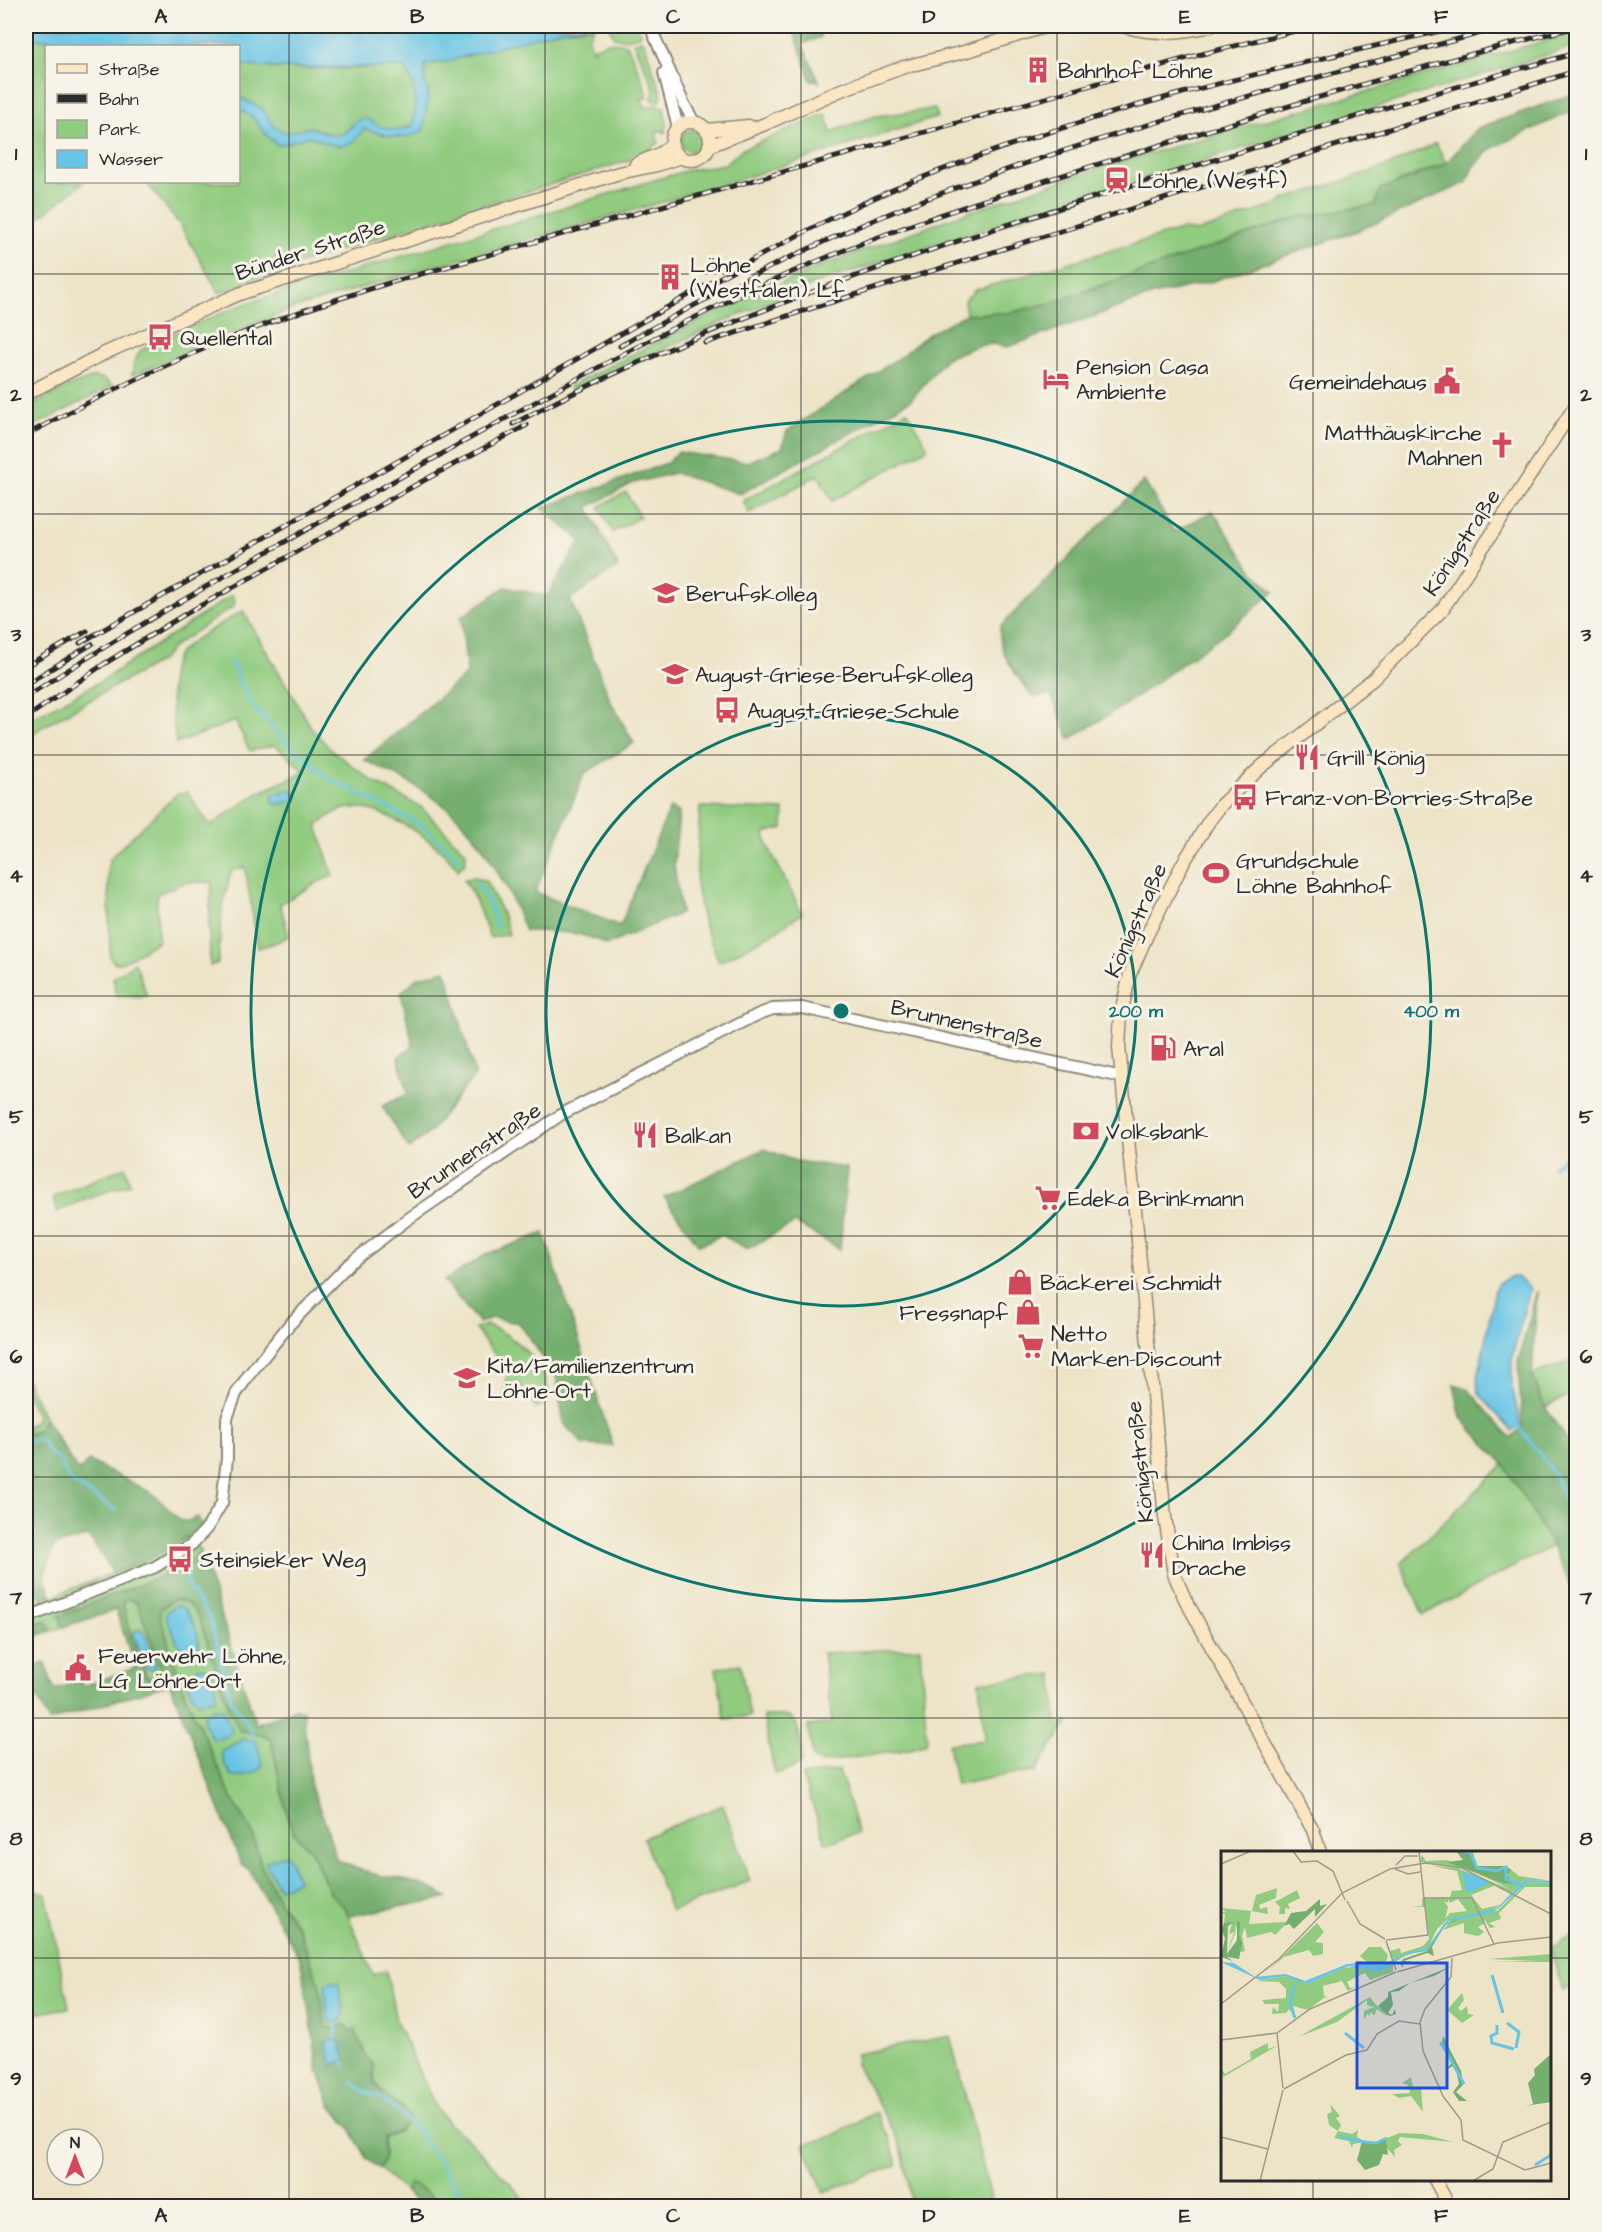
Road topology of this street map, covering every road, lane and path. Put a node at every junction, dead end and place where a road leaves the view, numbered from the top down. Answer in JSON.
{"nodes":[{"id":1,"x":650,"y":26,"type":"edge"},
{"id":2,"x":1047,"y":26,"type":"edge"},
{"id":3,"x":1123,"y":26,"type":"edge"},
{"id":4,"x":1211,"y":26,"type":"edge"},
{"id":5,"x":657,"y":44,"type":"junction"},
{"id":6,"x":694,"y":122,"type":"junction"},
{"id":7,"x":765,"y":124,"type":"junction"},
{"id":8,"x":678,"y":127,"type":"junction"},
{"id":9,"x":706,"y":130,"type":"junction"},
{"id":10,"x":672,"y":144,"type":"junction"},
{"id":11,"x":709,"y":146,"type":"junction"},
{"id":12,"x":681,"y":157,"type":"junction"},
{"id":13,"x":619,"y":172,"type":"junction"},
{"id":14,"x":26,"y":394,"type":"edge"},
{"id":15,"x":1576,"y":405,"type":"edge"},
{"id":16,"x":1122,"y":1077,"type":"junction"},
{"id":17,"x":26,"y":1618,"type":"edge"},
{"id":18,"x":1320,"y":1851,"type":"edge"},
{"id":19,"x":1436,"y":2181,"type":"edge"},
{"id":20,"x":1449,"y":2206,"type":"edge"}],
"edges":[{"from":1,"to":5,"type":"street"},
{"from":2,"to":7,"type":"main road"},
{"from":3,"to":4,"type":"main road"},
{"from":5,"to":6,"type":"street"},
{"from":5,"to":8,"type":"street"},
{"from":6,"to":8,"type":"main road"},
{"from":6,"to":9,"type":"main road"},
{"from":7,"to":9,"type":"main road"},
{"from":7,"to":11,"type":"main road"},
{"from":8,"to":10,"type":"main road"},
{"from":9,"to":11,"type":"main road"},
{"from":10,"to":12,"type":"main road"},
{"from":10,"to":13,"type":"main road"},
{"from":11,"to":12,"type":"main road"},
{"from":12,"to":13,"type":"main road"},
{"from":13,"to":14,"type":"main road","name":"Bünder Straße"},
{"from":15,"to":16,"type":"main road","name":"Königstraße"},
{"from":16,"to":17,"type":"street","name":"Brunnenstraße"},
{"from":16,"to":18,"type":"main road","name":"Königstraße"},
{"from":19,"to":20,"type":"main road"}]}
